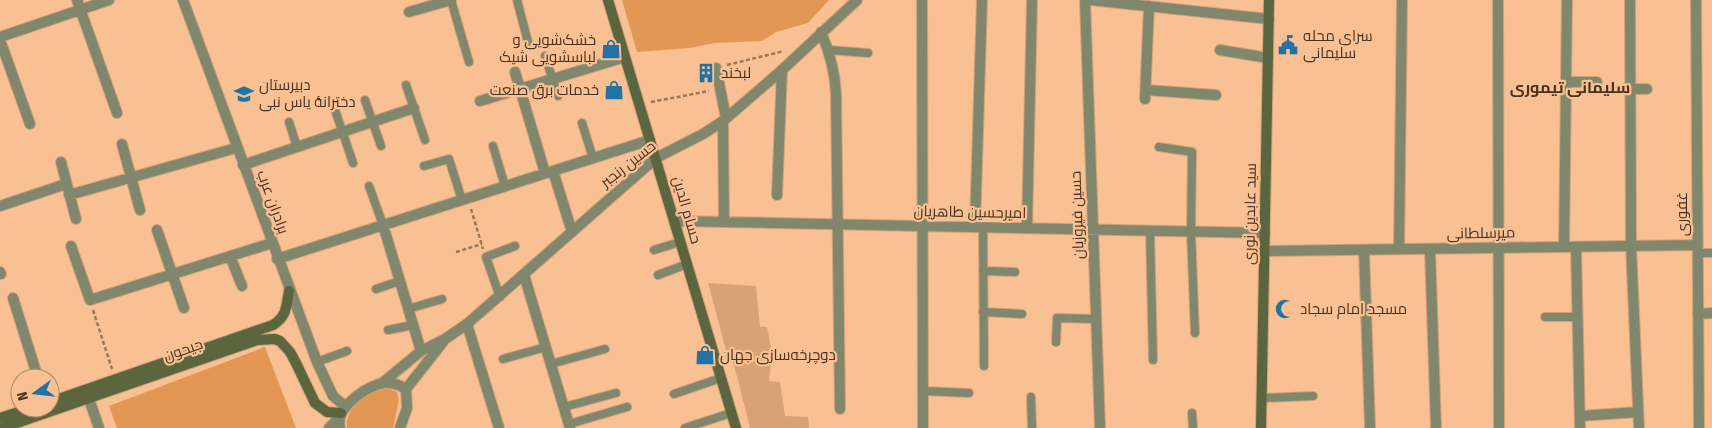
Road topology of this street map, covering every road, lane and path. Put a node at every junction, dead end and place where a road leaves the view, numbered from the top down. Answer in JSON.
{"nodes":[{"id":1,"x":109,"y":0,"type":"edge"},
{"id":2,"x":183,"y":0,"type":"edge"},
{"id":3,"x":451,"y":0,"type":"edge"},
{"id":4,"x":517,"y":0,"type":"edge"},
{"id":5,"x":608,"y":0,"type":"edge"},
{"id":6,"x":856,"y":0,"type":"edge"},
{"id":7,"x":922,"y":0,"type":"edge"},
{"id":8,"x":982,"y":0,"type":"edge"},
{"id":9,"x":1032,"y":0,"type":"edge"},
{"id":10,"x":1085,"y":0,"type":"edge"},
{"id":11,"x":1090,"y":0,"type":"edge"},
{"id":12,"x":1269,"y":0,"type":"edge"},
{"id":13,"x":1402,"y":0,"type":"edge"},
{"id":14,"x":1498,"y":0,"type":"edge"},
{"id":15,"x":1567,"y":0,"type":"edge"},
{"id":16,"x":1630,"y":0,"type":"edge"},
{"id":17,"x":1696,"y":0,"type":"edge"},
{"id":18,"x":438,"y":2,"type":"edge"},
{"id":19,"x":79,"y":5,"type":"edge"},
{"id":20,"x":1155,"y":5,"type":"edge"},
{"id":21,"x":410,"y":12,"type":"dead end"},
{"id":22,"x":1269,"y":19,"type":"junction"},
{"id":23,"x":821,"y":32,"type":"junction"},
{"id":24,"x":0,"y":39,"type":"edge"},
{"id":25,"x":807,"y":45,"type":"junction"},
{"id":26,"x":529,"y":46,"type":"dead end"},
{"id":27,"x":829,"y":50,"type":"junction"},
{"id":28,"x":1220,"y":50,"type":"dead end"},
{"id":29,"x":868,"y":53,"type":"dead end"},
{"id":30,"x":545,"y":56,"type":"dead end"},
{"id":31,"x":625,"y":57,"type":"junction"},
{"id":32,"x":1268,"y":58,"type":"junction"},
{"id":33,"x":468,"y":62,"type":"dead end"},
{"id":34,"x":716,"y":68,"type":"joint"},
{"id":35,"x":782,"y":70,"type":"junction"},
{"id":36,"x":515,"y":72,"type":"dead end"},
{"id":37,"x":553,"y":79,"type":"junction"},
{"id":38,"x":1566,"y":82,"type":"junction"},
{"id":39,"x":1597,"y":82,"type":"dead end"},
{"id":40,"x":406,"y":85,"type":"dead end"},
{"id":41,"x":520,"y":89,"type":"junction"},
{"id":42,"x":721,"y":89,"type":"junction"},
{"id":43,"x":1630,"y":89,"type":"junction"},
{"id":44,"x":1647,"y":89,"type":"dead end"},
{"id":45,"x":1216,"y":95,"type":"dead end"},
{"id":46,"x":558,"y":96,"type":"dead end"},
{"id":47,"x":365,"y":100,"type":"dead end"},
{"id":48,"x":480,"y":101,"type":"dead end"},
{"id":49,"x":639,"y":105,"type":"junction"},
{"id":50,"x":334,"y":107,"type":"dead end"},
{"id":51,"x":414,"y":108,"type":"junction"},
{"id":52,"x":117,"y":112,"type":"dead end"},
{"id":53,"x":724,"y":120,"type":"junction"},
{"id":54,"x":289,"y":122,"type":"dead end"},
{"id":55,"x":373,"y":122,"type":"junction"},
{"id":56,"x":582,"y":123,"type":"dead end"},
{"id":57,"x":30,"y":124,"type":"dead end"},
{"id":58,"x":342,"y":132,"type":"junction"},
{"id":59,"x":425,"y":140,"type":"dead end"},
{"id":60,"x":650,"y":140,"type":"junction"},
{"id":61,"x":122,"y":144,"type":"dead end"},
{"id":62,"x":381,"y":146,"type":"dead end"},
{"id":63,"x":493,"y":146,"type":"dead end"},
{"id":64,"x":297,"y":147,"type":"junction"},
{"id":65,"x":1159,"y":147,"type":"dead end"},
{"id":66,"x":236,"y":148,"type":"junction"},
{"id":67,"x":593,"y":158,"type":"junction"},
{"id":68,"x":656,"y":158,"type":"junction"},
{"id":69,"x":61,"y":162,"type":"dead end"},
{"id":70,"x":353,"y":163,"type":"dead end"},
{"id":71,"x":243,"y":165,"type":"junction"},
{"id":72,"x":424,"y":166,"type":"dead end"},
{"id":73,"x":549,"y":172,"type":"junction"},
{"id":74,"x":130,"y":178,"type":"junction"},
{"id":75,"x":66,"y":184,"type":"junction"},
{"id":76,"x":369,"y":186,"type":"dead end"},
{"id":77,"x":504,"y":186,"type":"junction"},
{"id":78,"x":777,"y":195,"type":"dead end"},
{"id":79,"x":69,"y":196,"type":"junction"},
{"id":80,"x":465,"y":199,"type":"junction"},
{"id":81,"x":0,"y":206,"type":"edge"},
{"id":82,"x":140,"y":210,"type":"dead end"},
{"id":83,"x":76,"y":219,"type":"dead end"},
{"id":84,"x":674,"y":221,"type":"junction"},
{"id":85,"x":724,"y":222,"type":"junction"},
{"id":86,"x":838,"y":224,"type":"junction"},
{"id":87,"x":383,"y":225,"type":"junction"},
{"id":88,"x":923,"y":226,"type":"junction"},
{"id":89,"x":979,"y":227,"type":"junction"},
{"id":90,"x":1028,"y":228,"type":"junction"},
{"id":91,"x":157,"y":230,"type":"dead end"},
{"id":92,"x":1093,"y":230,"type":"junction"},
{"id":93,"x":1150,"y":231,"type":"junction"},
{"id":94,"x":572,"y":232,"type":"junction"},
{"id":95,"x":1191,"y":232,"type":"junction"},
{"id":96,"x":1265,"y":233,"type":"junction"},
{"id":97,"x":680,"y":242,"type":"junction"},
{"id":98,"x":272,"y":243,"type":"junction"},
{"id":99,"x":482,"y":244,"type":"junction"},
{"id":100,"x":71,"y":246,"type":"dead end"},
{"id":101,"x":515,"y":246,"type":"dead end"},
{"id":102,"x":1631,"y":246,"type":"junction"},
{"id":103,"x":1564,"y":247,"type":"junction"},
{"id":104,"x":1576,"y":247,"type":"junction"},
{"id":105,"x":1499,"y":248,"type":"junction"},
{"id":106,"x":1399,"y":249,"type":"junction"},
{"id":107,"x":1430,"y":249,"type":"junction"},
{"id":108,"x":1697,"y":249,"type":"junction"},
{"id":109,"x":654,"y":250,"type":"dead end"},
{"id":110,"x":1364,"y":250,"type":"junction"},
{"id":111,"x":1265,"y":251,"type":"junction"},
{"id":112,"x":456,"y":252,"type":"dead end"},
{"id":113,"x":1712,"y":253,"type":"edge"},
{"id":114,"x":230,"y":256,"type":"junction"},
{"id":115,"x":486,"y":257,"type":"junction"},
{"id":116,"x":277,"y":258,"type":"junction"},
{"id":117,"x":687,"y":264,"type":"junction"},
{"id":118,"x":983,"y":271,"type":"junction"},
{"id":119,"x":1016,"y":272,"type":"dead end"},
{"id":120,"x":173,"y":274,"type":"junction"},
{"id":121,"x":658,"y":274,"type":"dead end"},
{"id":122,"x":524,"y":275,"type":"junction"},
{"id":123,"x":400,"y":281,"type":"junction"},
{"id":124,"x":242,"y":286,"type":"dead end"},
{"id":125,"x":376,"y":289,"type":"dead end"},
{"id":126,"x":289,"y":292,"type":"junction"},
{"id":127,"x":500,"y":297,"type":"junction"},
{"id":128,"x":13,"y":298,"type":"dead end"},
{"id":129,"x":442,"y":299,"type":"dead end"},
{"id":130,"x":90,"y":300,"type":"junction"},
{"id":131,"x":184,"y":308,"type":"dead end"},
{"id":132,"x":408,"y":309,"type":"junction"},
{"id":133,"x":983,"y":312,"type":"junction"},
{"id":134,"x":1712,"y":313,"type":"edge"},
{"id":135,"x":1022,"y":314,"type":"dead end"},
{"id":136,"x":1698,"y":314,"type":"junction"},
{"id":137,"x":1545,"y":317,"type":"dead end"},
{"id":138,"x":1577,"y":317,"type":"junction"},
{"id":139,"x":1096,"y":319,"type":"junction"},
{"id":140,"x":467,"y":324,"type":"junction"},
{"id":141,"x":413,"y":325,"type":"junction"},
{"id":142,"x":388,"y":330,"type":"dead end"},
{"id":143,"x":1196,"y":333,"type":"dead end"},
{"id":144,"x":445,"y":339,"type":"junction"},
{"id":145,"x":1056,"y":342,"type":"dead end"},
{"id":146,"x":546,"y":347,"type":"junction"},
{"id":147,"x":605,"y":348,"type":"dead end"},
{"id":148,"x":347,"y":351,"type":"dead end"},
{"id":149,"x":421,"y":351,"type":"junction"},
{"id":150,"x":503,"y":359,"type":"dead end"},
{"id":151,"x":1153,"y":360,"type":"dead end"},
{"id":152,"x":317,"y":362,"type":"junction"},
{"id":153,"x":551,"y":364,"type":"junction"},
{"id":154,"x":984,"y":366,"type":"dead end"},
{"id":155,"x":35,"y":368,"type":"edge"},
{"id":156,"x":721,"y":378,"type":"junction"},
{"id":157,"x":116,"y":380,"type":"junction"},
{"id":158,"x":381,"y":384,"type":"junction"},
{"id":159,"x":406,"y":389,"type":"junction"},
{"id":160,"x":922,"y":391,"type":"junction"},
{"id":161,"x":616,"y":393,"type":"dead end"},
{"id":162,"x":968,"y":393,"type":"dead end"},
{"id":163,"x":674,"y":394,"type":"dead end"},
{"id":164,"x":1313,"y":396,"type":"dead end"},
{"id":165,"x":1031,"y":397,"type":"dead end"},
{"id":166,"x":1262,"y":398,"type":"junction"},
{"id":167,"x":60,"y":399,"type":"edge"},
{"id":168,"x":89,"y":399,"type":"junction"},
{"id":169,"x":564,"y":407,"type":"junction"},
{"id":170,"x":627,"y":407,"type":"dead end"},
{"id":171,"x":840,"y":409,"type":"dead end"},
{"id":172,"x":1638,"y":412,"type":"junction"},
{"id":173,"x":731,"y":413,"type":"junction"},
{"id":174,"x":1192,"y":413,"type":"dead end"},
{"id":175,"x":1580,"y":416,"type":"junction"},
{"id":176,"x":341,"y":417,"type":"edge"},
{"id":177,"x":569,"y":426,"type":"edge"},
{"id":178,"x":2,"y":428,"type":"edge"},
{"id":179,"x":99,"y":428,"type":"edge"},
{"id":180,"x":329,"y":428,"type":"edge"},
{"id":181,"x":400,"y":428,"type":"edge"},
{"id":182,"x":498,"y":428,"type":"edge"},
{"id":183,"x":685,"y":428,"type":"edge"},
{"id":184,"x":736,"y":428,"type":"edge"},
{"id":185,"x":922,"y":428,"type":"edge"},
{"id":186,"x":1032,"y":428,"type":"edge"},
{"id":187,"x":1100,"y":428,"type":"edge"},
{"id":188,"x":1193,"y":428,"type":"edge"},
{"id":189,"x":1262,"y":428,"type":"edge"},
{"id":190,"x":1370,"y":428,"type":"edge"},
{"id":191,"x":1436,"y":428,"type":"edge"},
{"id":192,"x":1499,"y":428,"type":"edge"},
{"id":193,"x":1580,"y":428,"type":"edge"},
{"id":194,"x":1639,"y":428,"type":"edge"},
{"id":195,"x":1699,"y":428,"type":"edge"}],
"edges":[{"from":1,"to":19,"type":"street"},
{"from":2,"to":66,"type":"street","name":"برادران عرب"},
{"from":3,"to":18,"type":"street"},
{"from":3,"to":33,"type":"lane"},
{"from":4,"to":26,"type":"lane"},
{"from":5,"to":31,"type":"main road","name":"حسام الدین"},
{"from":6,"to":23,"type":"street","name":"حسین رنجبر"},
{"from":7,"to":88,"type":"street"},
{"from":8,"to":89,"type":"street"},
{"from":9,"to":90,"type":"street"},
{"from":10,"to":92,"type":"street","name":"حسین فیروزیان"},
{"from":11,"to":20,"type":"street"},
{"from":12,"to":22,"type":"main road","name":"سید عابدین نوری"},
{"from":13,"to":106,"type":"street"},
{"from":14,"to":105,"type":"street"},
{"from":15,"to":38,"type":"street"},
{"from":16,"to":43,"type":"street"},
{"from":17,"to":108,"type":"street","name":"غفوری"},
{"from":18,"to":21,"type":"street"},
{"from":19,"to":24,"type":"street"},
{"from":19,"to":52,"type":"street"},
{"from":20,"to":22,"type":"street"},
{"from":20,"to":45,"type":"street"},
{"from":22,"to":32,"type":"main road","name":"سید عابدین نوری"},
{"from":23,"to":25,"type":"street","name":"حسین رنجبر"},
{"from":23,"to":27,"type":"street"},
{"from":24,"to":57,"type":"street"},
{"from":25,"to":34,"type":"path"},
{"from":25,"to":35,"type":"street","name":"حسین رنجبر"},
{"from":27,"to":29,"type":"lane"},
{"from":27,"to":86,"type":"street"},
{"from":28,"to":32,"type":"street"},
{"from":30,"to":37,"type":"lane"},
{"from":31,"to":37,"type":"street"},
{"from":31,"to":49,"type":"main road","name":"حسام الدین"},
{"from":32,"to":96,"type":"main road","name":"سید عابدین نوری"},
{"from":34,"to":42,"type":"street"},
{"from":35,"to":53,"type":"street","name":"حسین رنجبر"},
{"from":35,"to":78,"type":"street"},
{"from":36,"to":41,"type":"street"},
{"from":37,"to":41,"type":"street"},
{"from":37,"to":46,"type":"lane"},
{"from":38,"to":39,"type":"street"},
{"from":38,"to":103,"type":"street"},
{"from":40,"to":51,"type":"lane"},
{"from":41,"to":48,"type":"street"},
{"from":41,"to":73,"type":"street"},
{"from":42,"to":49,"type":"path"},
{"from":42,"to":53,"type":"street"},
{"from":43,"to":44,"type":"street"},
{"from":43,"to":102,"type":"street"},
{"from":47,"to":55,"type":"lane"},
{"from":49,"to":60,"type":"main road","name":"حسام الدین"},
{"from":50,"to":58,"type":"lane"},
{"from":51,"to":55,"type":"street"},
{"from":51,"to":59,"type":"lane"},
{"from":53,"to":68,"type":"street","name":"حسین رنجبر"},
{"from":53,"to":85,"type":"street"},
{"from":54,"to":64,"type":"lane"},
{"from":55,"to":58,"type":"street"},
{"from":55,"to":62,"type":"lane"},
{"from":56,"to":67,"type":"lane"},
{"from":58,"to":64,"type":"street"},
{"from":58,"to":70,"type":"lane"},
{"from":60,"to":67,"type":"street"},
{"from":60,"to":68,"type":"main road","name":"حسام الدین"},
{"from":61,"to":74,"type":"street"},
{"from":63,"to":77,"type":"lane"},
{"from":64,"to":71,"type":"street"},
{"from":65,"to":95,"type":"lane"},
{"from":66,"to":71,"type":"street","name":"برادران عرب"},
{"from":66,"to":74,"type":"street"},
{"from":67,"to":73,"type":"street"},
{"from":68,"to":84,"type":"main road","name":"حسام الدین"},
{"from":68,"to":94,"type":"street","name":"حسین رنجبر"},
{"from":69,"to":75,"type":"street"},
{"from":71,"to":98,"type":"street","name":"برادران عرب"},
{"from":72,"to":80,"type":"lane"},
{"from":73,"to":77,"type":"street"},
{"from":73,"to":94,"type":"street"},
{"from":74,"to":79,"type":"street"},
{"from":74,"to":82,"type":"street"},
{"from":75,"to":79,"type":"street"},
{"from":75,"to":81,"type":"street"},
{"from":76,"to":87,"type":"lane"},
{"from":77,"to":80,"type":"street"},
{"from":79,"to":83,"type":"street"},
{"from":80,"to":87,"type":"street"},
{"from":80,"to":99,"type":"path"},
{"from":84,"to":85,"type":"street","name":"امیرحسین طاهریان"},
{"from":84,"to":97,"type":"main road","name":"حسام الدین"},
{"from":85,"to":86,"type":"street","name":"امیرحسین طاهریان"},
{"from":86,"to":88,"type":"street","name":"امیرحسین طاهریان"},
{"from":86,"to":171,"type":"street"},
{"from":87,"to":116,"type":"street"},
{"from":87,"to":123,"type":"street"},
{"from":88,"to":89,"type":"street","name":"امیرحسین طاهریان"},
{"from":88,"to":160,"type":"street"},
{"from":89,"to":90,"type":"street","name":"امیرحسین طاهریان"},
{"from":89,"to":118,"type":"lane"},
{"from":90,"to":92,"type":"street","name":"امیرحسین طاهریان"},
{"from":91,"to":120,"type":"street"},
{"from":92,"to":93,"type":"street","name":"امیرحسین طاهریان"},
{"from":92,"to":139,"type":"street","name":"حسین فیروزیان"},
{"from":93,"to":95,"type":"street","name":"امیرحسین طاهریان"},
{"from":93,"to":151,"type":"lane"},
{"from":94,"to":122,"type":"street","name":"حسین رنجبر"},
{"from":95,"to":96,"type":"street","name":"امیرحسین طاهریان"},
{"from":95,"to":143,"type":"lane"},
{"from":96,"to":111,"type":"main road","name":"سید عابدین نوری"},
{"from":97,"to":109,"type":"lane"},
{"from":97,"to":117,"type":"main road","name":"حسام الدین"},
{"from":98,"to":114,"type":"street"},
{"from":98,"to":116,"type":"street","name":"برادران عرب"},
{"from":99,"to":112,"type":"path"},
{"from":99,"to":115,"type":"path"},
{"from":100,"to":130,"type":"street"},
{"from":101,"to":115,"type":"lane"},
{"from":102,"to":104,"type":"street","name":"میرسلطانی"},
{"from":102,"to":108,"type":"street","name":"میرسلطانی"},
{"from":102,"to":172,"type":"street"},
{"from":103,"to":104,"type":"street","name":"میرسلطانی"},
{"from":103,"to":105,"type":"street","name":"میرسلطانی"},
{"from":104,"to":138,"type":"street"},
{"from":105,"to":107,"type":"street","name":"میرسلطانی"},
{"from":105,"to":192,"type":"street"},
{"from":106,"to":107,"type":"street","name":"میرسلطانی"},
{"from":106,"to":110,"type":"street","name":"میرسلطانی"},
{"from":107,"to":191,"type":"street"},
{"from":108,"to":113,"type":"lane"},
{"from":108,"to":136,"type":"street","name":"غفوری"},
{"from":110,"to":111,"type":"street","name":"میرسلطانی"},
{"from":110,"to":190,"type":"street"},
{"from":111,"to":166,"type":"main road","name":"سید عابدین نوری"},
{"from":114,"to":120,"type":"street"},
{"from":114,"to":124,"type":"street"},
{"from":115,"to":127,"type":"lane"},
{"from":116,"to":126,"type":"street","name":"برادران عرب"},
{"from":117,"to":121,"type":"lane"},
{"from":117,"to":156,"type":"main road","name":"حسام الدین"},
{"from":118,"to":119,"type":"lane"},
{"from":118,"to":133,"type":"lane"},
{"from":120,"to":130,"type":"street"},
{"from":120,"to":131,"type":"street"},
{"from":122,"to":127,"type":"street","name":"حسین رنجبر"},
{"from":122,"to":146,"type":"street"},
{"from":123,"to":125,"type":"lane"},
{"from":123,"to":132,"type":"street"},
{"from":126,"to":152,"type":"street","name":"برادران عرب"},
{"from":126,"to":157,"type":"main road","name":"جیحون"},
{"from":127,"to":140,"type":"street","name":"حسین رنجبر"},
{"from":128,"to":155,"type":"street"},
{"from":129,"to":132,"type":"lane"},
{"from":130,"to":157,"type":"path"},
{"from":132,"to":141,"type":"street"},
{"from":133,"to":135,"type":"lane"},
{"from":133,"to":154,"type":"lane"},
{"from":134,"to":136,"type":"street"},
{"from":136,"to":195,"type":"street","name":"غفوری"},
{"from":137,"to":138,"type":"lane"},
{"from":138,"to":175,"type":"street"},
{"from":139,"to":145,"type":"lane"},
{"from":139,"to":187,"type":"street","name":"حسین فیروزیان"},
{"from":140,"to":144,"type":"street","name":"حسین رنجبر"},
{"from":140,"to":182,"type":"street"},
{"from":141,"to":142,"type":"lane"},
{"from":141,"to":149,"type":"street"},
{"from":144,"to":149,"type":"street","name":"حسین رنجبر"},
{"from":144,"to":159,"type":"street","name":"حسین رنجبر"},
{"from":146,"to":150,"type":"lane"},
{"from":146,"to":153,"type":"street"},
{"from":147,"to":153,"type":"lane"},
{"from":148,"to":152,"type":"lane"},
{"from":149,"to":158,"type":"street","name":"حسین رنجبر"},
{"from":152,"to":176,"type":"street","name":"برادران عرب"},
{"from":153,"to":169,"type":"street"},
{"from":156,"to":163,"type":"lane"},
{"from":156,"to":173,"type":"main road","name":"حسام الدین"},
{"from":157,"to":167,"type":"main road","name":"جیحون"},
{"from":158,"to":159,"type":"street"},
{"from":158,"to":176,"type":"street","name":"حسین رنجبر"},
{"from":159,"to":181,"type":"street"},
{"from":160,"to":162,"type":"lane"},
{"from":160,"to":185,"type":"street"},
{"from":161,"to":169,"type":"lane"},
{"from":164,"to":166,"type":"lane"},
{"from":165,"to":186,"type":"lane"},
{"from":166,"to":189,"type":"main road","name":"سید عابدین نوری"},
{"from":168,"to":176,"type":"main road","name":"جیحون"},
{"from":168,"to":178,"type":"main road","name":"جیحون"},
{"from":168,"to":179,"type":"street"},
{"from":169,"to":177,"type":"street"},
{"from":170,"to":177,"type":"lane"},
{"from":172,"to":175,"type":"street"},
{"from":172,"to":194,"type":"street"},
{"from":173,"to":183,"type":"lane"},
{"from":173,"to":184,"type":"main road","name":"حسام الدین"},
{"from":174,"to":188,"type":"lane"},
{"from":175,"to":193,"type":"street"},
{"from":176,"to":180,"type":"street"}]}
